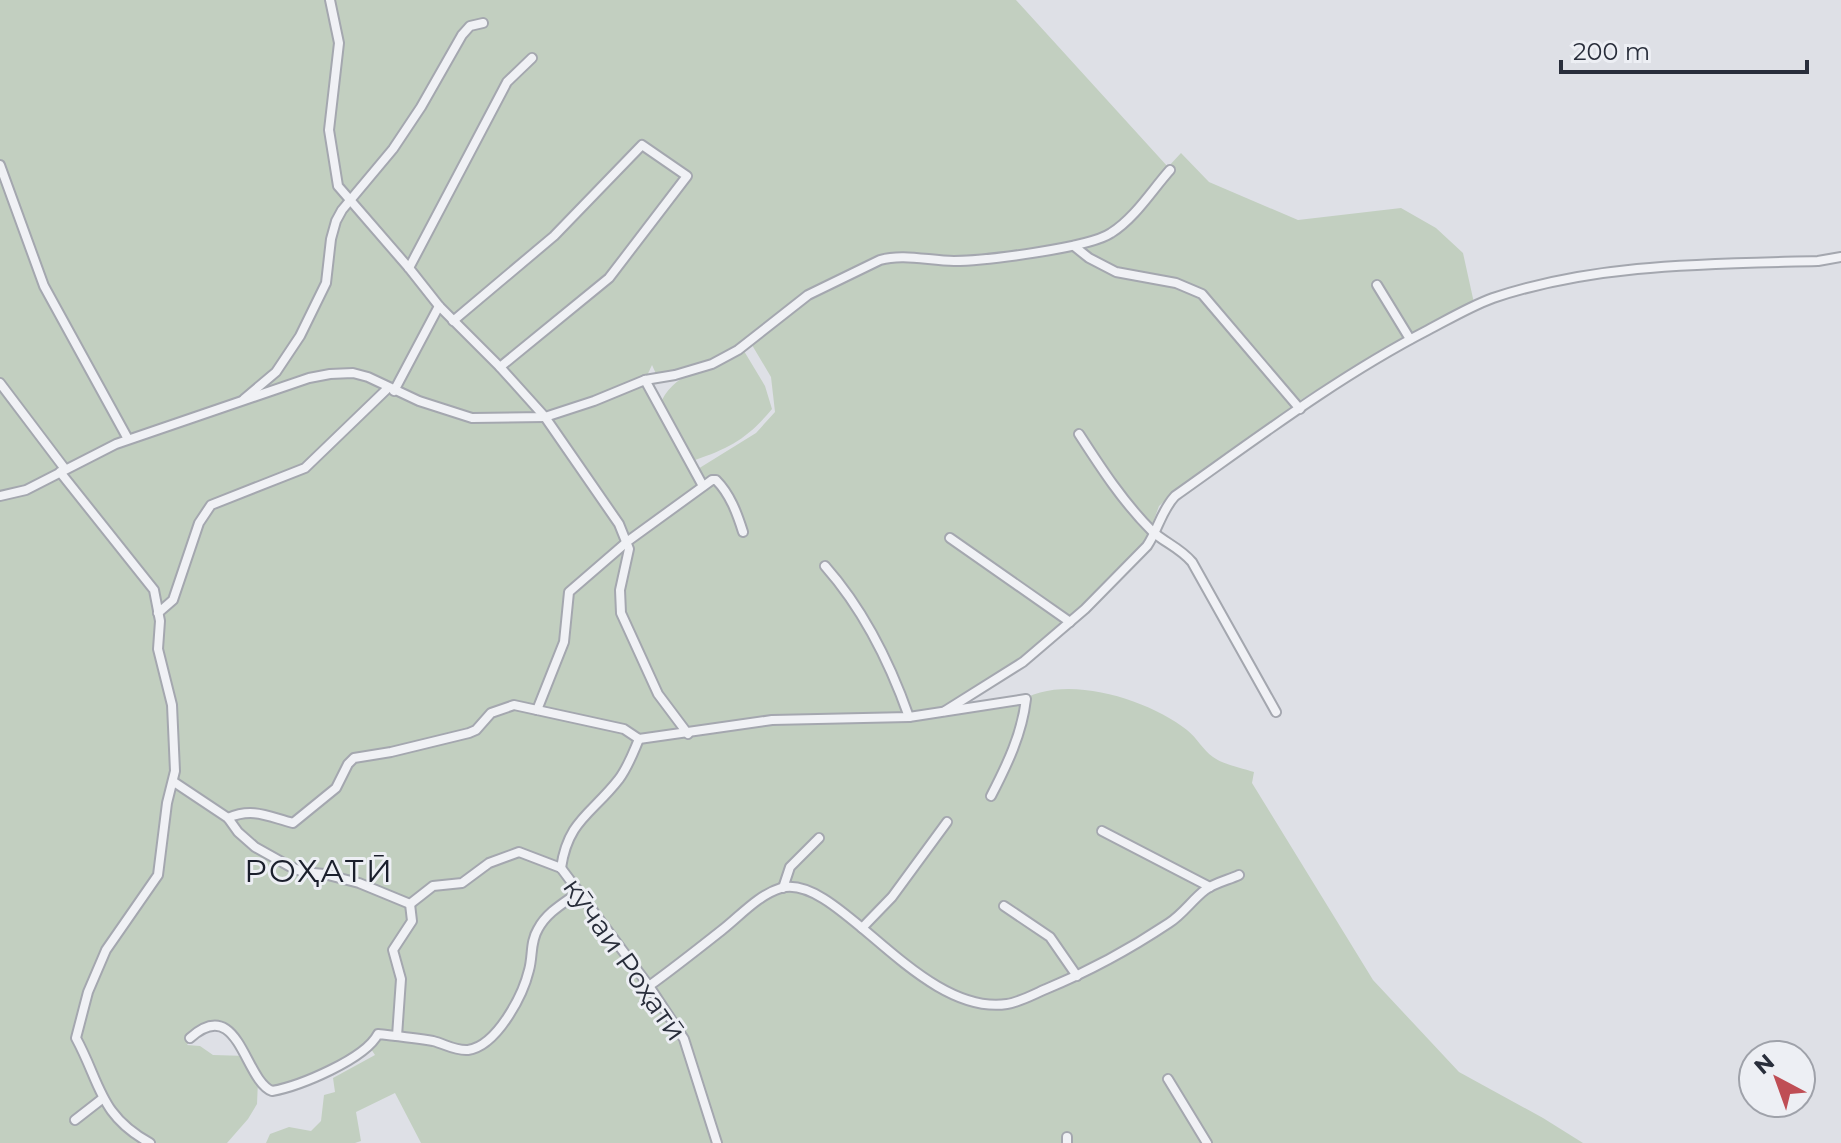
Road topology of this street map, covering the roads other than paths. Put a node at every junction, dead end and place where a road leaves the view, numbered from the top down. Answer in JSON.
{"nodes":[{"id":1,"x":330,"y":0,"type":"edge"},
{"id":2,"x":483,"y":23,"type":"dead end"},
{"id":3,"x":532,"y":58,"type":"dead end"},
{"id":4,"x":0,"y":165,"type":"edge"},
{"id":5,"x":1170,"y":170,"type":"dead end"},
{"id":6,"x":351,"y":200,"type":"junction"},
{"id":7,"x":1074,"y":246,"type":"junction"},
{"id":8,"x":1841,"y":257,"type":"edge"},
{"id":9,"x":409,"y":268,"type":"junction"},
{"id":10,"x":1377,"y":285,"type":"dead end"},
{"id":11,"x":439,"y":306,"type":"junction"},
{"id":12,"x":453,"y":321,"type":"junction"},
{"id":13,"x":1410,"y":339,"type":"junction"},
{"id":14,"x":500,"y":367,"type":"junction"},
{"id":15,"x":645,"y":380,"type":"junction"},
{"id":16,"x":0,"y":383,"type":"edge"},
{"id":17,"x":391,"y":390,"type":"junction"},
{"id":18,"x":237,"y":404,"type":"junction"},
{"id":19,"x":1300,"y":409,"type":"junction"},
{"id":20,"x":545,"y":417,"type":"junction"},
{"id":21,"x":1079,"y":434,"type":"dead end"},
{"id":22,"x":128,"y":439,"type":"junction"},
{"id":23,"x":62,"y":470,"type":"junction"},
{"id":24,"x":703,"y":486,"type":"junction"},
{"id":25,"x":0,"y":496,"type":"edge"},
{"id":26,"x":743,"y":532,"type":"dead end"},
{"id":27,"x":1155,"y":534,"type":"junction"},
{"id":28,"x":950,"y":538,"type":"dead end"},
{"id":29,"x":628,"y":541,"type":"junction"},
{"id":30,"x":825,"y":566,"type":"dead end"},
{"id":31,"x":158,"y":613,"type":"junction"},
{"id":32,"x":1070,"y":622,"type":"junction"},
{"id":33,"x":537,"y":710,"type":"junction"},
{"id":34,"x":945,"y":711,"type":"junction"},
{"id":35,"x":1276,"y":712,"type":"dead end"},
{"id":36,"x":909,"y":717,"type":"junction"},
{"id":37,"x":688,"y":734,"type":"junction"},
{"id":38,"x":639,"y":739,"type":"junction"},
{"id":39,"x":174,"y":782,"type":"junction"},
{"id":40,"x":991,"y":796,"type":"dead end"},
{"id":41,"x":228,"y":818,"type":"junction"},
{"id":42,"x":947,"y":822,"type":"dead end"},
{"id":43,"x":1102,"y":831,"type":"dead end"},
{"id":44,"x":819,"y":838,"type":"dead end"},
{"id":45,"x":561,"y":868,"type":"junction"},
{"id":46,"x":1239,"y":875,"type":"dead end"},
{"id":47,"x":1210,"y":887,"type":"junction"},
{"id":48,"x":783,"y":888,"type":"junction"},
{"id":49,"x":579,"y":892,"type":"junction"},
{"id":50,"x":410,"y":904,"type":"junction"},
{"id":51,"x":1004,"y":906,"type":"dead end"},
{"id":52,"x":862,"y":928,"type":"junction"},
{"id":53,"x":1077,"y":976,"type":"junction"},
{"id":54,"x":649,"y":986,"type":"junction"},
{"id":55,"x":397,"y":1036,"type":"junction"},
{"id":56,"x":190,"y":1038,"type":"dead end"},
{"id":57,"x":1168,"y":1079,"type":"dead end"},
{"id":58,"x":102,"y":1099,"type":"junction"},
{"id":59,"x":75,"y":1120,"type":"dead end"},
{"id":60,"x":150,"y":1143,"type":"edge"},
{"id":61,"x":717,"y":1143,"type":"edge"},
{"id":62,"x":1207,"y":1143,"type":"edge"}],
"edges":[{"from":1,"to":6,"type":"street"},
{"from":2,"to":6,"type":"street"},
{"from":3,"to":9,"type":"street"},
{"from":4,"to":22,"type":"street"},
{"from":5,"to":7,"type":"street"},
{"from":6,"to":9,"type":"street"},
{"from":6,"to":18,"type":"street"},
{"from":7,"to":15,"type":"street"},
{"from":7,"to":19,"type":"street"},
{"from":8,"to":13,"type":"street"},
{"from":9,"to":11,"type":"street"},
{"from":10,"to":13,"type":"street"},
{"from":11,"to":12,"type":"street"},
{"from":11,"to":17,"type":"street"},
{"from":12,"to":14,"type":"street"},
{"from":12,"to":14,"type":"street"},
{"from":13,"to":19,"type":"street"},
{"from":14,"to":20,"type":"street"},
{"from":15,"to":20,"type":"street"},
{"from":15,"to":24,"type":"street"},
{"from":16,"to":23,"type":"street"},
{"from":17,"to":18,"type":"street"},
{"from":17,"to":20,"type":"street"},
{"from":17,"to":31,"type":"street"},
{"from":18,"to":22,"type":"street"},
{"from":19,"to":27,"type":"street"},
{"from":20,"to":29,"type":"street"},
{"from":21,"to":27,"type":"street"},
{"from":22,"to":23,"type":"street"},
{"from":23,"to":25,"type":"street"},
{"from":23,"to":31,"type":"street"},
{"from":24,"to":26,"type":"street"},
{"from":24,"to":29,"type":"street"},
{"from":27,"to":32,"type":"street"},
{"from":27,"to":35,"type":"street"},
{"from":28,"to":32,"type":"street"},
{"from":29,"to":33,"type":"street"},
{"from":29,"to":37,"type":"street"},
{"from":30,"to":36,"type":"street"},
{"from":31,"to":39,"type":"street"},
{"from":32,"to":34,"type":"street"},
{"from":33,"to":38,"type":"street"},
{"from":33,"to":41,"type":"street"},
{"from":34,"to":36,"type":"street"},
{"from":34,"to":40,"type":"street"},
{"from":36,"to":37,"type":"street"},
{"from":37,"to":38,"type":"street"},
{"from":38,"to":45,"type":"street"},
{"from":39,"to":41,"type":"street"},
{"from":39,"to":58,"type":"street"},
{"from":41,"to":50,"type":"street"},
{"from":42,"to":52,"type":"street"},
{"from":43,"to":47,"type":"street"},
{"from":44,"to":48,"type":"street"},
{"from":45,"to":49,"type":"street","name":"кӯчаи Роҳатӣ"},
{"from":45,"to":50,"type":"street"},
{"from":46,"to":47,"type":"street"},
{"from":47,"to":53,"type":"street"},
{"from":48,"to":52,"type":"street"},
{"from":48,"to":54,"type":"street"},
{"from":49,"to":54,"type":"street","name":"кӯчаи Роҳатӣ"},
{"from":49,"to":55,"type":"street"},
{"from":50,"to":55,"type":"street"},
{"from":51,"to":53,"type":"street"},
{"from":52,"to":53,"type":"street"},
{"from":54,"to":61,"type":"street","name":"кӯчаи Роҳатӣ"},
{"from":55,"to":56,"type":"street"},
{"from":57,"to":62,"type":"street"},
{"from":58,"to":59,"type":"street"},
{"from":58,"to":60,"type":"street"}]}
